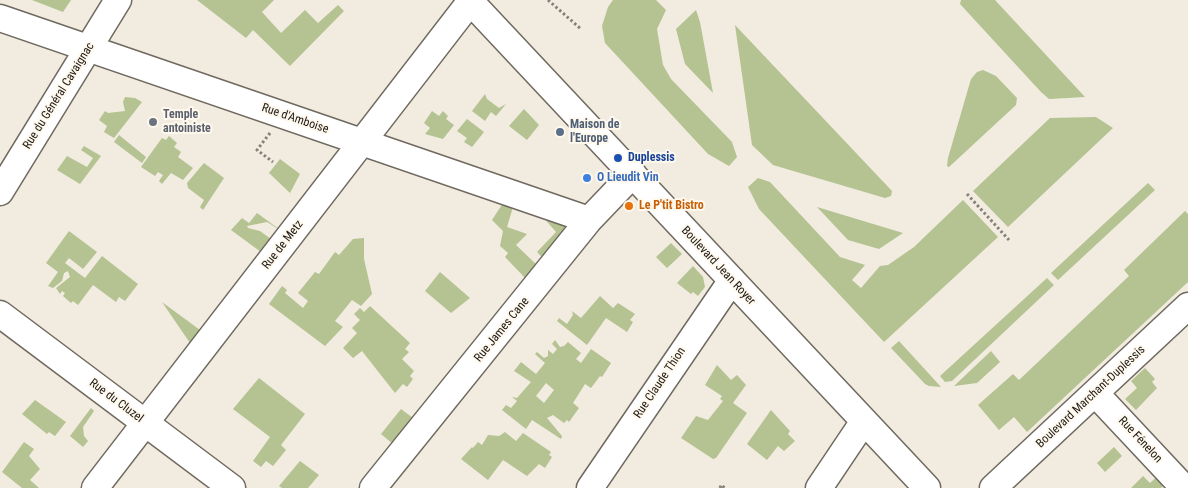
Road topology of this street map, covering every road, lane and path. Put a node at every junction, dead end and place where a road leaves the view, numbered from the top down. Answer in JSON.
{"nodes":[{"id":1,"x":118,"y":0,"type":"edge"},
{"id":2,"x":548,"y":0,"type":"edge"},
{"id":3,"x":470,"y":1,"type":"edge"},
{"id":4,"x":0,"y":18,"type":"edge"},
{"id":5,"x":581,"y":28,"type":"dead end"},
{"id":6,"x":88,"y":50,"type":"junction"},
{"id":7,"x":276,"y":126,"type":"dead end"},
{"id":8,"x":362,"y":142,"type":"junction"},
{"id":9,"x":273,"y":162,"type":"dead end"},
{"id":10,"x":633,"y":174,"type":"junction"},
{"id":11,"x":0,"y":192,"type":"edge"},
{"id":12,"x":967,"y":194,"type":"dead end"},
{"id":13,"x":590,"y":220,"type":"junction"},
{"id":14,"x":1009,"y":240,"type":"dead end"},
{"id":15,"x":732,"y":280,"type":"junction"},
{"id":16,"x":1188,"y":306,"type":"edge"},
{"id":17,"x":0,"y":314,"type":"edge"},
{"id":18,"x":1095,"y":393,"type":"junction"},
{"id":19,"x":864,"y":421,"type":"junction"},
{"id":20,"x":145,"y":423,"type":"junction"},
{"id":21,"x":383,"y":485,"type":"edge"},
{"id":22,"x":95,"y":488,"type":"edge"},
{"id":23,"x":232,"y":488,"type":"edge"},
{"id":24,"x":590,"y":488,"type":"edge"},
{"id":25,"x":720,"y":488,"type":"edge"},
{"id":26,"x":725,"y":488,"type":"edge"},
{"id":27,"x":819,"y":488,"type":"edge"},
{"id":28,"x":927,"y":488,"type":"edge"},
{"id":29,"x":993,"y":488,"type":"edge"},
{"id":30,"x":1184,"y":488,"type":"edge"}],
"edges":[{"from":1,"to":6,"type":"street","name":"Rue du Général Cavaignac"},
{"from":2,"to":5,"type":"path"},
{"from":3,"to":8,"type":"street","name":"Rue de Metz"},
{"from":3,"to":10,"type":"street","name":"Boulevard Jean Royer"},
{"from":4,"to":6,"type":"street","name":"Rue d'Amboise"},
{"from":6,"to":8,"type":"street","name":"Rue d'Amboise"},
{"from":6,"to":11,"type":"street","name":"Rue du Général Cavaignac"},
{"from":7,"to":9,"type":"path"},
{"from":8,"to":13,"type":"street","name":"Rue d'Amboise"},
{"from":8,"to":20,"type":"street","name":"Rue de Metz"},
{"from":10,"to":13,"type":"street","name":"Rue James Cane"},
{"from":10,"to":15,"type":"street","name":"Boulevard Jean Royer"},
{"from":12,"to":14,"type":"path"},
{"from":13,"to":21,"type":"street","name":"Rue James Cane"},
{"from":15,"to":19,"type":"street","name":"Boulevard Jean Royer"},
{"from":15,"to":24,"type":"street","name":"Rue Claude Thion"},
{"from":16,"to":18,"type":"street","name":"Boulevard Marchant-Duplessis"},
{"from":17,"to":20,"type":"street","name":"Rue du Cluzel"},
{"from":18,"to":29,"type":"street","name":"Boulevard Marchant-Duplessis"},
{"from":18,"to":30,"type":"street","name":"Rue Fénelon"},
{"from":19,"to":27,"type":"street"},
{"from":19,"to":28,"type":"street","name":"Boulevard Jean Royer"},
{"from":20,"to":22,"type":"street","name":"Rue de Metz"},
{"from":20,"to":23,"type":"street","name":"Rue du Cluzel"},
{"from":25,"to":26,"type":"path"}]}
